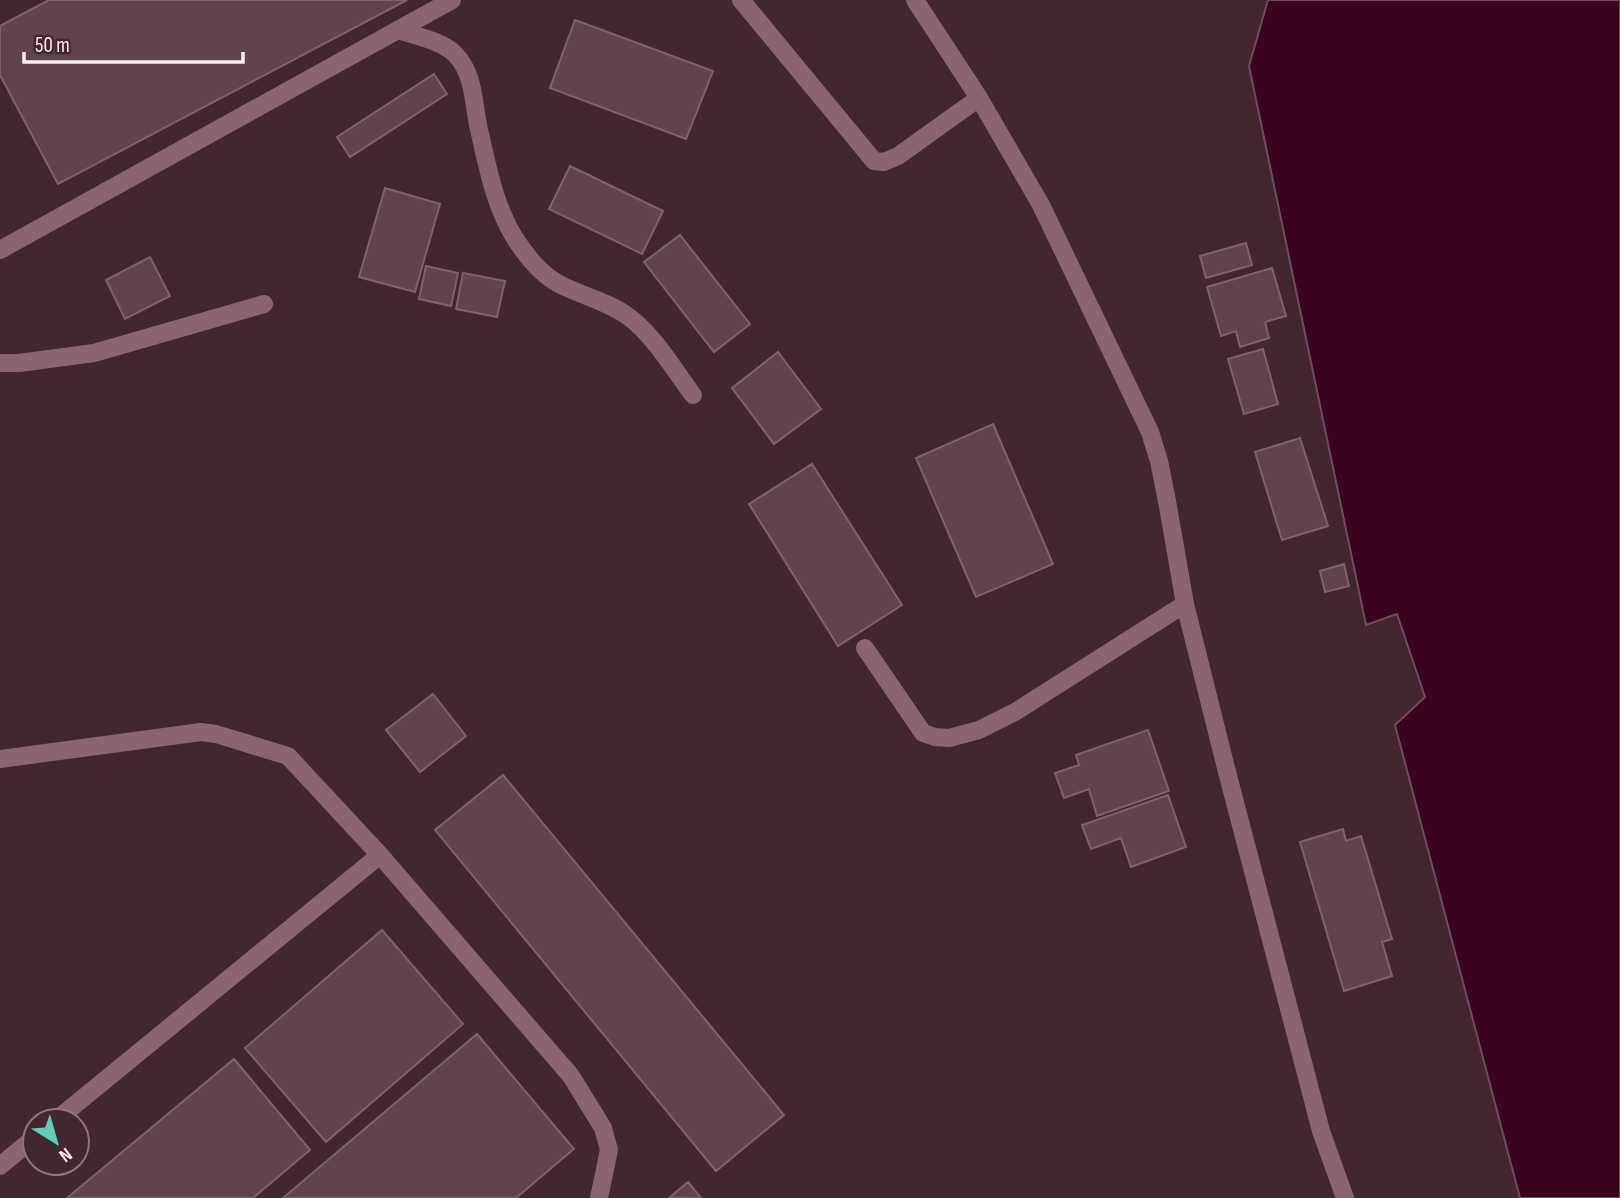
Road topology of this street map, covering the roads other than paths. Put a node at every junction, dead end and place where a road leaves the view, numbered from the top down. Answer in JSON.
{"nodes":[{"id":1,"x":452,"y":0,"type":"edge"},
{"id":2,"x":741,"y":0,"type":"edge"},
{"id":3,"x":915,"y":0,"type":"edge"},
{"id":4,"x":398,"y":30,"type":"junction"},
{"id":5,"x":979,"y":99,"type":"junction"},
{"id":6,"x":0,"y":250,"type":"edge"},
{"id":7,"x":264,"y":304,"type":"dead end"},
{"id":8,"x":0,"y":363,"type":"edge"},
{"id":9,"x":693,"y":395,"type":"dead end"},
{"id":10,"x":1185,"y":604,"type":"junction"},
{"id":11,"x":865,"y":648,"type":"dead end"},
{"id":12,"x":0,"y":759,"type":"edge"},
{"id":13,"x":380,"y":855,"type":"junction"},
{"id":14,"x":72,"y":1107,"type":"edge"},
{"id":15,"x":21,"y":1149,"type":"edge"},
{"id":16,"x":0,"y":1166,"type":"edge"},
{"id":17,"x":599,"y":1198,"type":"edge"},
{"id":18,"x":1345,"y":1198,"type":"edge"}],
"edges":[{"from":1,"to":4,"type":"lane"},
{"from":2,"to":5,"type":"lane"},
{"from":3,"to":5,"type":"lane"},
{"from":4,"to":6,"type":"lane"},
{"from":4,"to":9,"type":"lane"},
{"from":5,"to":10,"type":"lane"},
{"from":7,"to":8,"type":"lane"},
{"from":10,"to":11,"type":"lane"},
{"from":10,"to":18,"type":"lane"},
{"from":12,"to":13,"type":"lane"},
{"from":13,"to":14,"type":"lane"},
{"from":13,"to":17,"type":"lane"},
{"from":15,"to":16,"type":"lane"}]}
